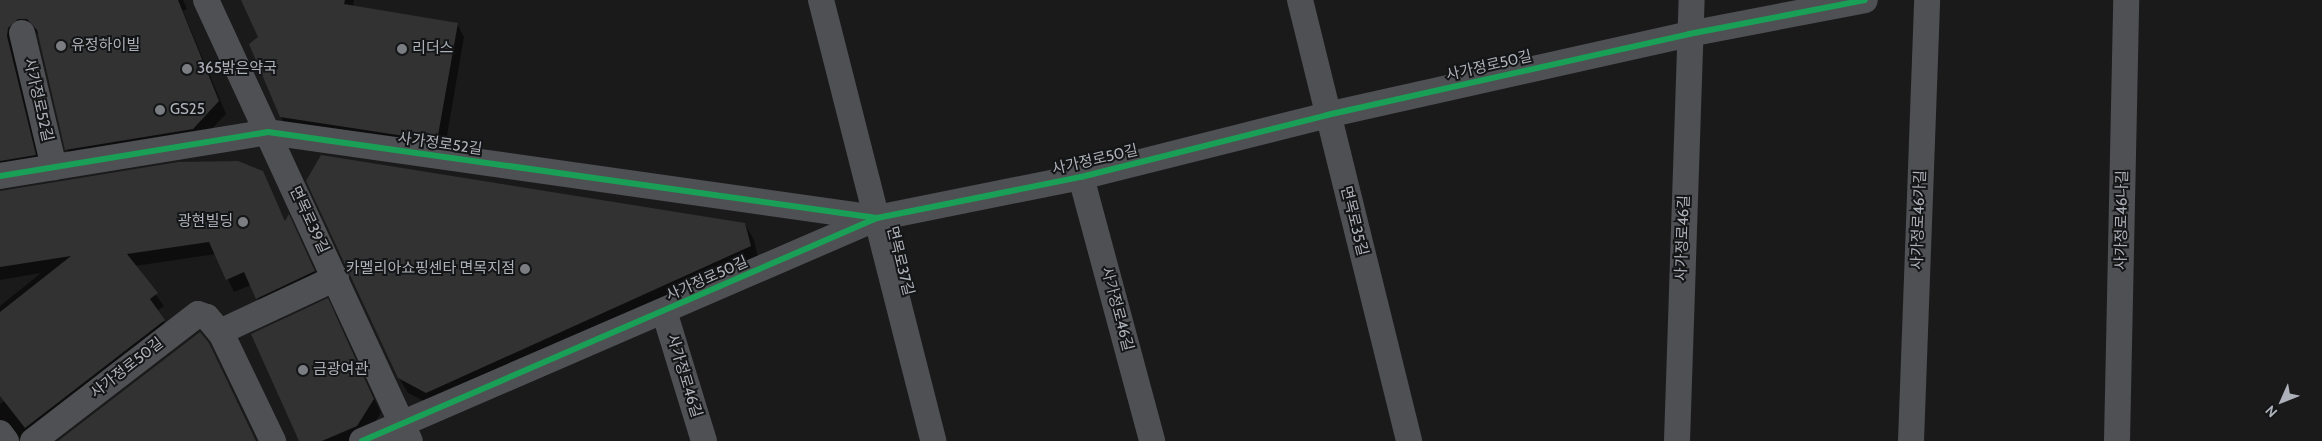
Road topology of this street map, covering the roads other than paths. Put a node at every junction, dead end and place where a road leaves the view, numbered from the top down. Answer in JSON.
{"nodes":[{"id":1,"x":206,"y":0,"type":"edge"},
{"id":2,"x":822,"y":0,"type":"edge"},
{"id":3,"x":1300,"y":0,"type":"edge"},
{"id":4,"x":1692,"y":0,"type":"edge"},
{"id":5,"x":1865,"y":0,"type":"edge"},
{"id":6,"x":1927,"y":0,"type":"edge"},
{"id":7,"x":2126,"y":0,"type":"edge"},
{"id":8,"x":22,"y":33,"type":"dead end"},
{"id":9,"x":1689,"y":34,"type":"junction"},
{"id":10,"x":1327,"y":115,"type":"junction"},
{"id":11,"x":268,"y":132,"type":"junction"},
{"id":12,"x":54,"y":167,"type":"junction"},
{"id":13,"x":0,"y":176,"type":"edge"},
{"id":14,"x":1081,"y":177,"type":"junction"},
{"id":15,"x":877,"y":218,"type":"junction"},
{"id":16,"x":336,"y":278,"type":"junction"},
{"id":17,"x":664,"y":311,"type":"junction"},
{"id":18,"x":220,"y":332,"type":"junction"},
{"id":19,"x":407,"y":432,"type":"edge"},
{"id":20,"x":0,"y":433,"type":"edge"},
{"id":21,"x":6,"y":441,"type":"edge"},
{"id":22,"x":33,"y":441,"type":"edge"},
{"id":23,"x":273,"y":441,"type":"edge"},
{"id":24,"x":362,"y":441,"type":"edge"},
{"id":25,"x":704,"y":441,"type":"edge"},
{"id":26,"x":932,"y":441,"type":"edge"},
{"id":27,"x":1152,"y":441,"type":"edge"},
{"id":28,"x":1409,"y":441,"type":"edge"},
{"id":29,"x":1677,"y":441,"type":"edge"},
{"id":30,"x":1911,"y":441,"type":"edge"},
{"id":31,"x":2118,"y":441,"type":"edge"}],
"edges":[{"from":1,"to":11,"type":"street","name":"면목로39길"},
{"from":2,"to":15,"type":"street","name":"면목로37길"},
{"from":3,"to":10,"type":"street","name":"면목로35길"},
{"from":4,"to":9,"type":"street","name":"사가정로46길"},
{"from":5,"to":9,"type":"street","name":"사가정로50길"},
{"from":6,"to":30,"type":"street","name":"사가정로46가길"},
{"from":7,"to":31,"type":"street","name":"사가정로46나길"},
{"from":8,"to":12,"type":"street","name":"사가정로52길"},
{"from":9,"to":10,"type":"street","name":"사가정로50길"},
{"from":9,"to":29,"type":"street","name":"사가정로46길"},
{"from":10,"to":14,"type":"street","name":"사가정로50길"},
{"from":10,"to":28,"type":"street","name":"면목로35길"},
{"from":11,"to":12,"type":"street","name":"사가정로52길"},
{"from":11,"to":15,"type":"street","name":"사가정로52길"},
{"from":11,"to":16,"type":"street","name":"면목로39길"},
{"from":12,"to":13,"type":"street","name":"사가정로52길"},
{"from":14,"to":15,"type":"street","name":"사가정로50길"},
{"from":14,"to":27,"type":"street","name":"사가정로46길"},
{"from":15,"to":17,"type":"street","name":"사가정로50길"},
{"from":15,"to":26,"type":"street","name":"면목로37길"},
{"from":16,"to":18,"type":"street"},
{"from":16,"to":19,"type":"street","name":"면목로39길"},
{"from":17,"to":19,"type":"street","name":"사가정로50길"},
{"from":17,"to":25,"type":"street","name":"사가정로46길"},
{"from":18,"to":22,"type":"street","name":"사가정로50길"},
{"from":18,"to":23,"type":"street","name":"사가정로50길"},
{"from":19,"to":24,"type":"street","name":"사가정로50길"},
{"from":20,"to":21,"type":"street"}]}
